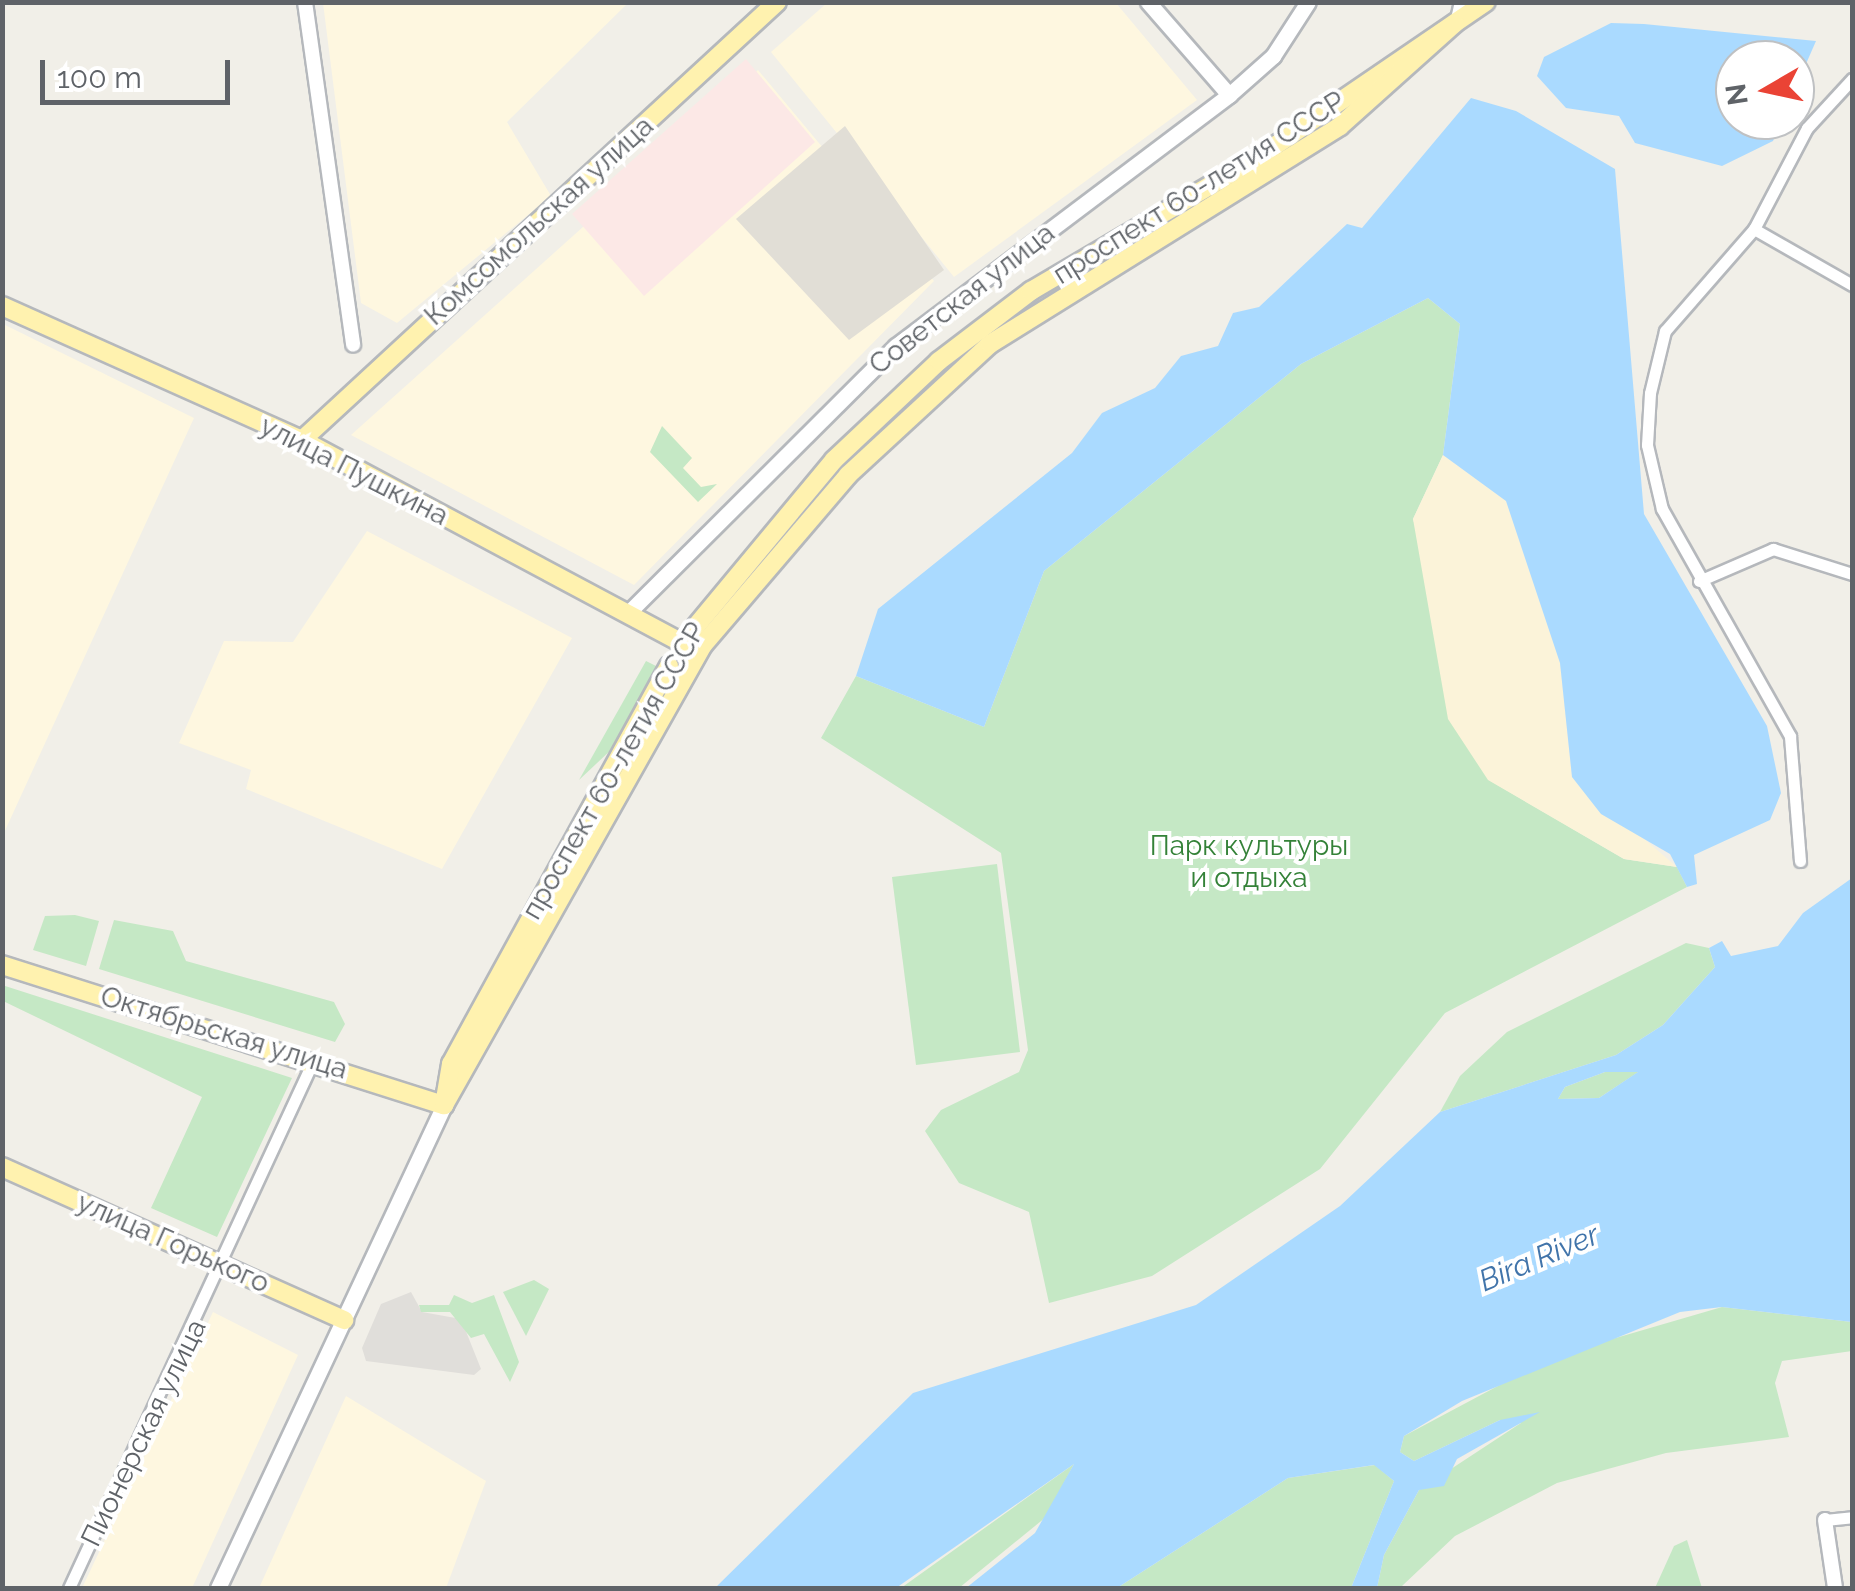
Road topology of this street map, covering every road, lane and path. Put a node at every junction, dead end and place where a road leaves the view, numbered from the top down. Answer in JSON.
{"nodes":[{"id":1,"x":305,"y":2,"type":"edge"},
{"id":2,"x":777,"y":2,"type":"edge"},
{"id":3,"x":1148,"y":2,"type":"edge"},
{"id":4,"x":1308,"y":2,"type":"edge"},
{"id":5,"x":1460,"y":2,"type":"edge"},
{"id":6,"x":1486,"y":2,"type":"edge"},
{"id":7,"x":1455,"y":23,"type":"junction"},
{"id":8,"x":1852,"y":79,"type":"edge"},
{"id":9,"x":1229,"y":95,"type":"junction"},
{"id":10,"x":1754,"y":229,"type":"junction"},
{"id":11,"x":1852,"y":284,"type":"edge"},
{"id":12,"x":2,"y":306,"type":"edge"},
{"id":13,"x":353,"y":345,"type":"dead end"},
{"id":14,"x":302,"y":440,"type":"junction"},
{"id":15,"x":1852,"y":574,"type":"edge"},
{"id":16,"x":1699,"y":581,"type":"junction"},
{"id":17,"x":628,"y":613,"type":"junction"},
{"id":18,"x":690,"y":647,"type":"junction"},
{"id":19,"x":669,"y":666,"type":"joint"},
{"id":20,"x":1800,"y":861,"type":"dead end"},
{"id":21,"x":2,"y":965,"type":"edge"},
{"id":22,"x":314,"y":1059,"type":"junction"},
{"id":23,"x":444,"y":1106,"type":"junction"},
{"id":24,"x":2,"y":1167,"type":"edge"},
{"id":25,"x":220,"y":1264,"type":"junction"},
{"id":26,"x":344,"y":1320,"type":"junction"},
{"id":27,"x":1852,"y":1517,"type":"edge"},
{"id":28,"x":1826,"y":1520,"type":"joint"},
{"id":29,"x":69,"y":1588,"type":"edge"},
{"id":30,"x":218,"y":1588,"type":"edge"},
{"id":31,"x":1835,"y":1588,"type":"edge"}],
"edges":[{"from":1,"to":13,"type":"street"},
{"from":2,"to":14,"type":"main road","name":"Комсомольская улица"},
{"from":3,"to":9,"type":"main road"},
{"from":4,"to":9,"type":"main road","name":"Советская улица"},
{"from":5,"to":7,"type":"street"},
{"from":6,"to":7,"type":"main road","name":"проспект 60-летия СССР"},
{"from":7,"to":18,"type":"main road","name":"проспект 60-летия СССР"},
{"from":8,"to":10,"type":"street"},
{"from":9,"to":17,"type":"main road","name":"Советская улица"},
{"from":10,"to":11,"type":"street"},
{"from":10,"to":16,"type":"street"},
{"from":12,"to":14,"type":"main road","name":"улица Пушкина"},
{"from":14,"to":17,"type":"main road","name":"улица Пушкина"},
{"from":15,"to":16,"type":"street"},
{"from":16,"to":20,"type":"street"},
{"from":17,"to":18,"type":"main road","name":"улица Пушкина"},
{"from":18,"to":19,"type":"main road","name":"проспект 60-летия СССР"},
{"from":18,"to":23,"type":"main road","name":"проспект 60-летия СССР"},
{"from":19,"to":23,"type":"main road","name":"проспект 60-летия СССР"},
{"from":21,"to":22,"type":"main road","name":"Октябрьская улица"},
{"from":22,"to":23,"type":"main road","name":"Октябрьская улица"},
{"from":22,"to":25,"type":"street","name":"Пионерская улица"},
{"from":23,"to":26,"type":"main road","name":"проспект 60-летия СССР"},
{"from":24,"to":25,"type":"main road","name":"улица Горького"},
{"from":25,"to":26,"type":"main road","name":"улица Горького"},
{"from":25,"to":29,"type":"street","name":"Пионерская улица"},
{"from":26,"to":30,"type":"main road","name":"проспект 60-летия СССР"},
{"from":27,"to":28,"type":"street"},
{"from":28,"to":31,"type":"street"}]}
